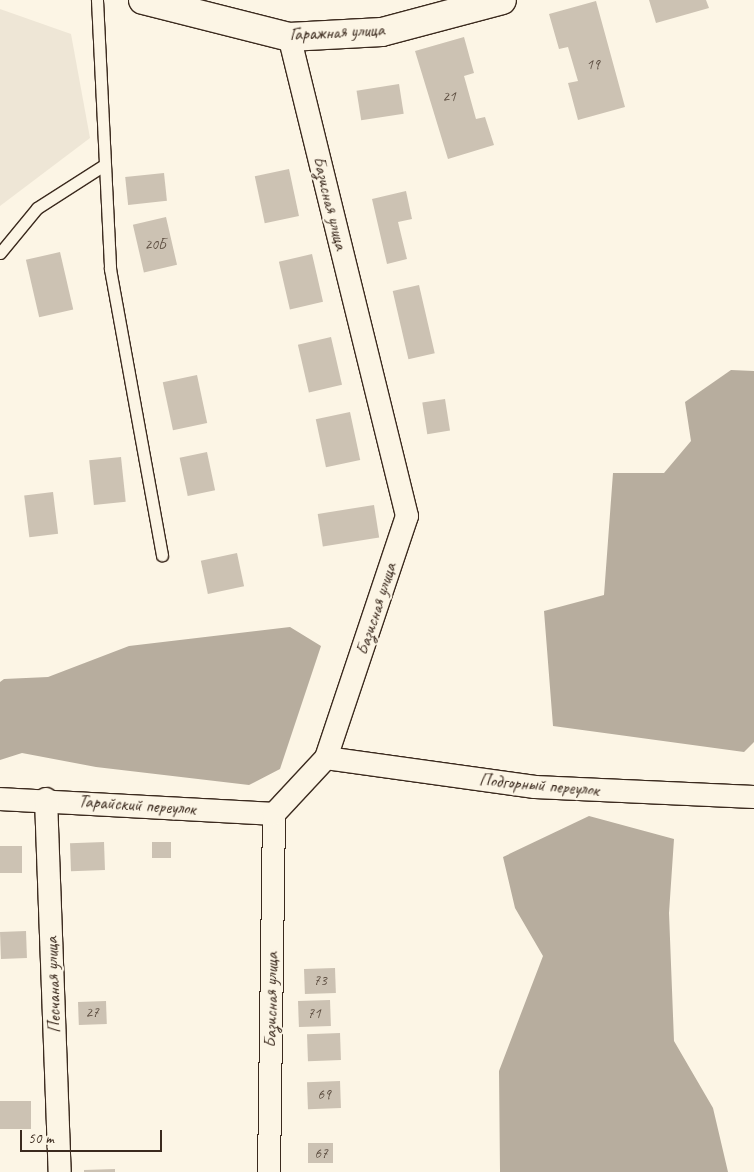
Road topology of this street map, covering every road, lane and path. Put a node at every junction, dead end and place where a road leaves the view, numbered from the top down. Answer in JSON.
{"nodes":[{"id":1,"x":96,"y":0,"type":"edge"},
{"id":2,"x":143,"y":0,"type":"edge"},
{"id":3,"x":502,"y":0,"type":"edge"},
{"id":4,"x":170,"y":2,"type":"edge"},
{"id":5,"x":289,"y":36,"type":"junction"},
{"id":6,"x":104,"y":165,"type":"junction"},
{"id":7,"x":0,"y":253,"type":"edge"},
{"id":8,"x":162,"y":555,"type":"dead end"},
{"id":9,"x":326,"y":758,"type":"junction"},
{"id":10,"x":754,"y":797,"type":"edge"},
{"id":11,"x":0,"y":799,"type":"edge"},
{"id":12,"x":46,"y":799,"type":"junction"},
{"id":13,"x":274,"y":814,"type":"junction"},
{"id":14,"x":60,"y":1172,"type":"edge"},
{"id":15,"x":269,"y":1172,"type":"edge"}],
"edges":[{"from":1,"to":6,"type":"lane"},
{"from":2,"to":4,"type":"street","name":"Гаражная улица"},
{"from":3,"to":5,"type":"street","name":"Гаражная улица"},
{"from":4,"to":5,"type":"street","name":"Гаражная улица"},
{"from":5,"to":9,"type":"street","name":"Базисная улица"},
{"from":6,"to":7,"type":"lane"},
{"from":6,"to":8,"type":"lane"},
{"from":9,"to":10,"type":"street","name":"Подгорный переулок"},
{"from":9,"to":13,"type":"street","name":"Базисная улица"},
{"from":11,"to":12,"type":"street","name":"Тарайский переулок"},
{"from":12,"to":13,"type":"street","name":"Тарайский переулок"},
{"from":12,"to":14,"type":"street","name":"Песчаная улица"},
{"from":13,"to":15,"type":"street","name":"Базисная улица"}]}
